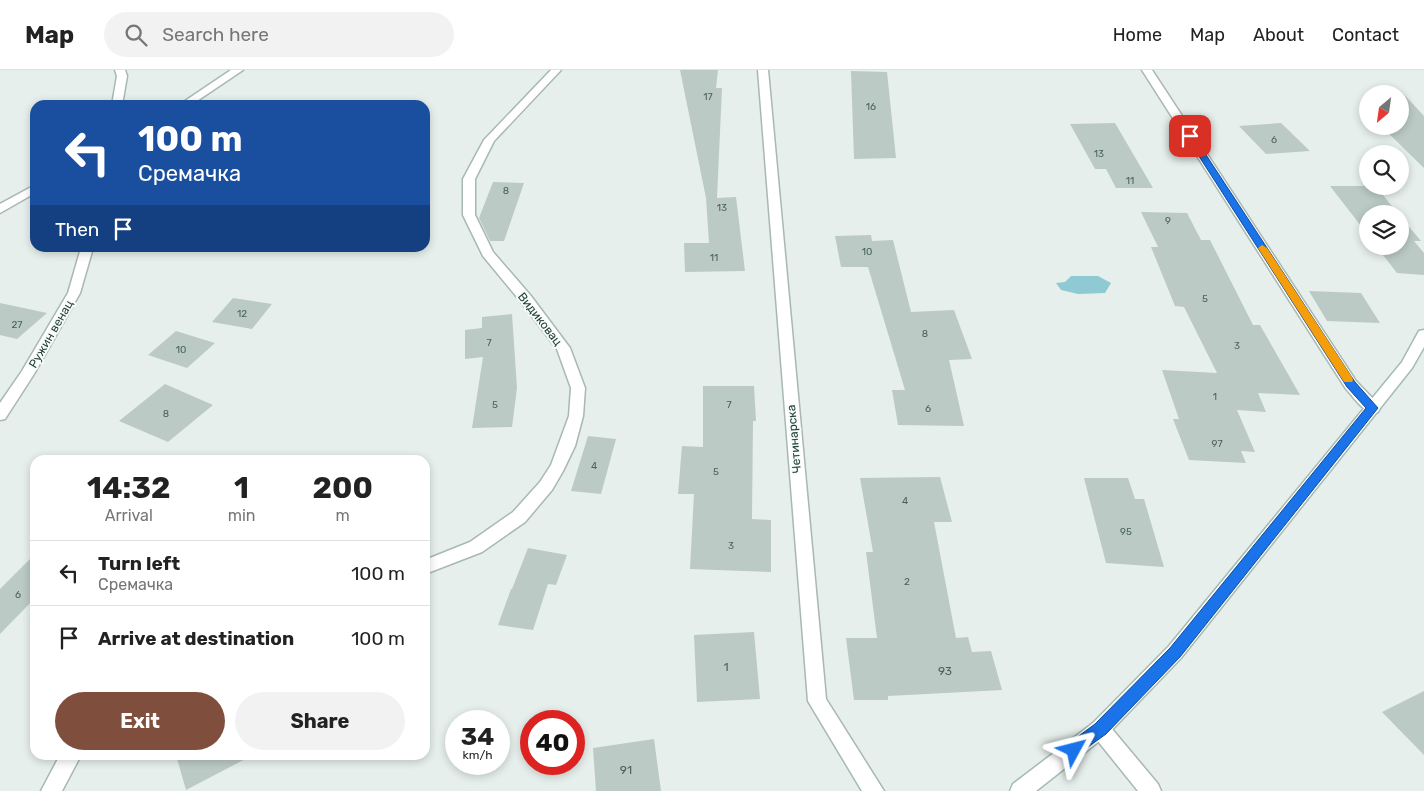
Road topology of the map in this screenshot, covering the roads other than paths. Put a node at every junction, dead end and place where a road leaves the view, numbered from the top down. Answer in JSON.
{"nodes":[{"id":1,"x":120,"y":70,"type":"edge"},
{"id":2,"x":238,"y":70,"type":"edge"},
{"id":3,"x":556,"y":70,"type":"edge"},
{"id":4,"x":763,"y":70,"type":"edge"},
{"id":5,"x":1147,"y":70,"type":"edge"},
{"id":6,"x":118,"y":100,"type":"edge"},
{"id":7,"x":192,"y":100,"type":"edge"},
{"id":8,"x":30,"y":191,"type":"edge"},
{"id":9,"x":0,"y":209,"type":"edge"},
{"id":10,"x":86,"y":252,"type":"edge"},
{"id":11,"x":1424,"y":334,"type":"edge"},
{"id":12,"x":1373,"y":408,"type":"junction"},
{"id":13,"x":0,"y":415,"type":"edge"},
{"id":14,"x":430,"y":565,"type":"edge"},
{"id":15,"x":1100,"y":729,"type":"junction"},
{"id":16,"x":68,"y":760,"type":"edge"},
{"id":17,"x":51,"y":791,"type":"edge"},
{"id":18,"x":874,"y":791,"type":"edge"},
{"id":19,"x":1020,"y":791,"type":"edge"},
{"id":20,"x":1151,"y":791,"type":"edge"}],
"edges":[{"from":1,"to":6,"type":"street"},
{"from":2,"to":7,"type":"street"},
{"from":3,"to":14,"type":"street","name":"Видиковац"},
{"from":4,"to":18,"type":"street","name":"Четинарска"},
{"from":5,"to":12,"type":"street"},
{"from":8,"to":9,"type":"street"},
{"from":10,"to":13,"type":"street","name":"Ружин венац"},
{"from":11,"to":12,"type":"street"},
{"from":12,"to":15,"type":"street"},
{"from":15,"to":19,"type":"street"},
{"from":15,"to":20,"type":"street"},
{"from":16,"to":17,"type":"street"}]}
